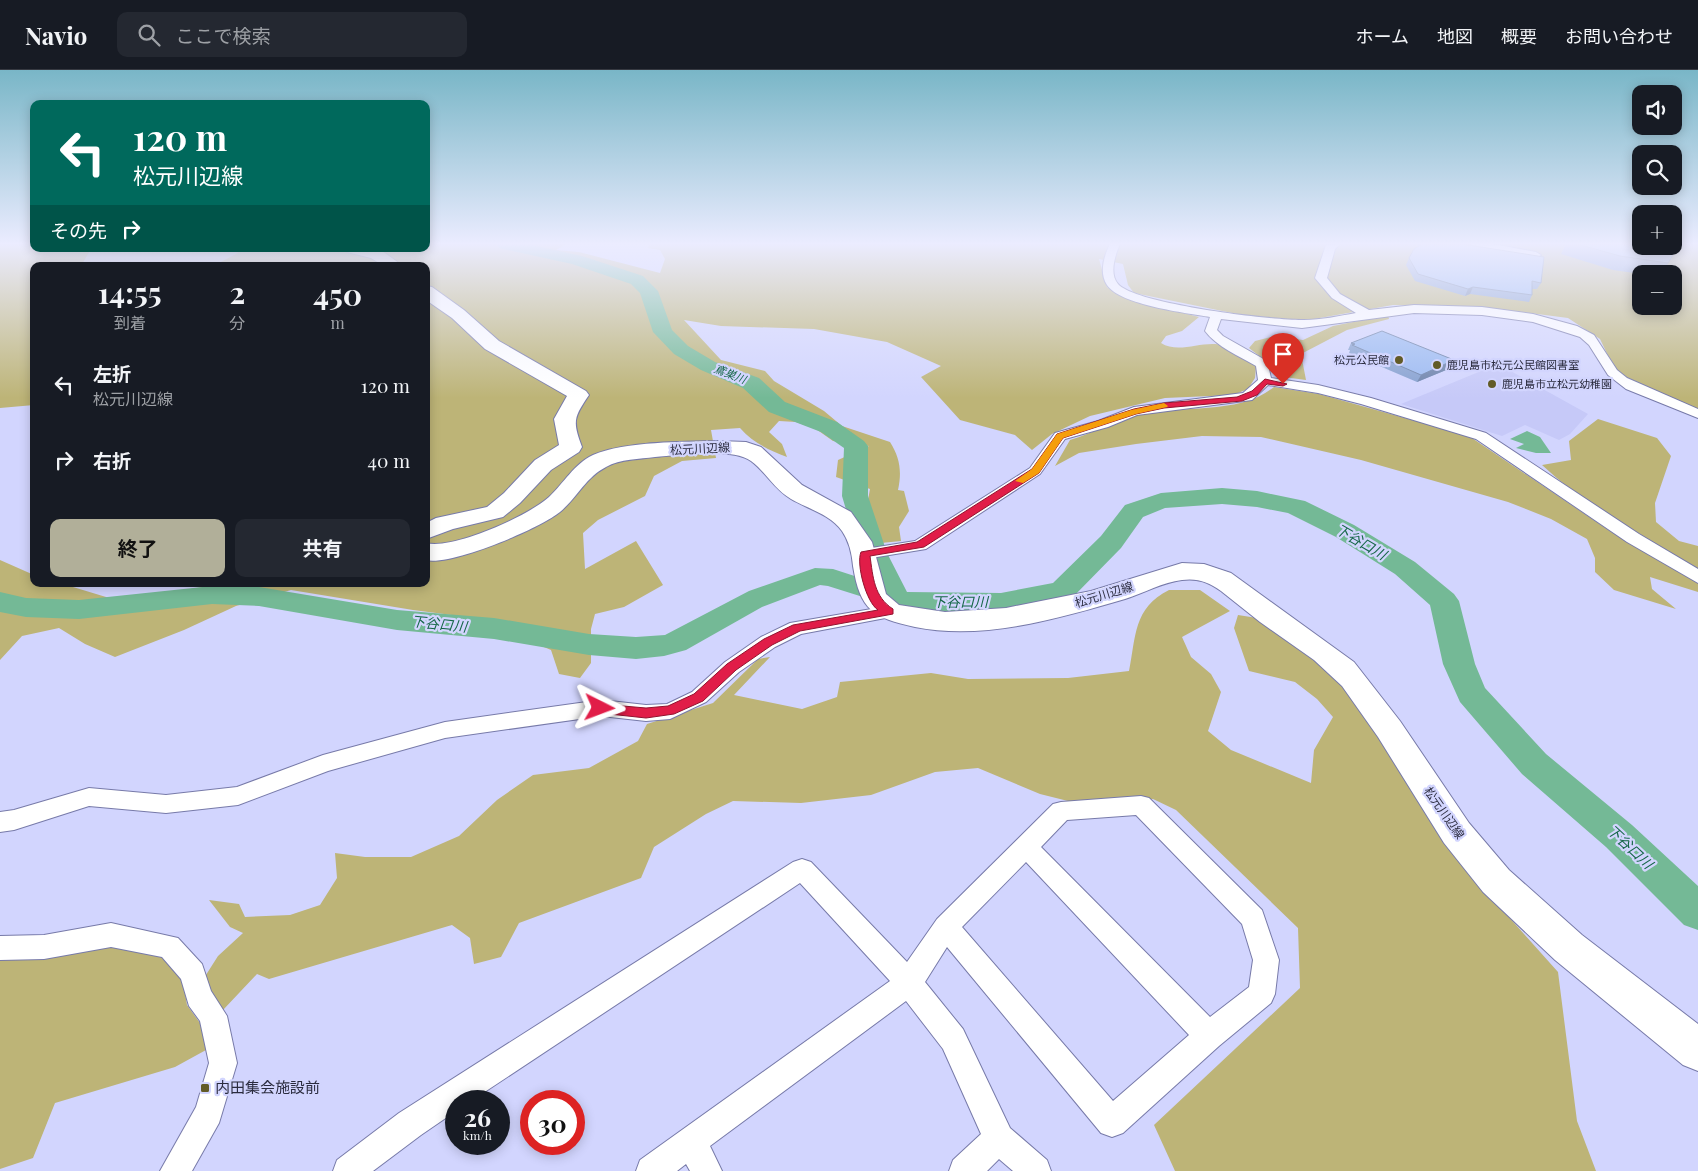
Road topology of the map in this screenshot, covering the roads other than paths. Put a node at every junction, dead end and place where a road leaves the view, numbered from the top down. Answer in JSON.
{"nodes":[{"id":1,"x":431,"y":295,"type":"edge"},
{"id":2,"x":1133,"y":295,"type":"edge"},
{"id":3,"x":1335,"y":295,"type":"edge"},
{"id":4,"x":1217,"y":314,"type":"junction"},
{"id":5,"x":1367,"y":314,"type":"junction"},
{"id":6,"x":1265,"y":381,"type":"junction"},
{"id":7,"x":1698,"y":414,"type":"edge"},
{"id":8,"x":430,"y":530,"type":"edge"},
{"id":9,"x":430,"y":553,"type":"edge"},
{"id":10,"x":866,"y":554,"type":"junction"},
{"id":11,"x":1698,"y":577,"type":"edge"},
{"id":12,"x":878,"y":599,"type":"junction"},
{"id":13,"x":0,"y":822,"type":"edge"},
{"id":14,"x":1027,"y":848,"type":"junction"},
{"id":15,"x":946,"y":927,"type":"junction"},
{"id":16,"x":0,"y":948,"type":"edge"},
{"id":17,"x":909,"y":983,"type":"junction"},
{"id":18,"x":1209,"y":1036,"type":"junction"},
{"id":19,"x":1698,"y":1050,"type":"edge"},
{"id":20,"x":999,"y":1139,"type":"junction"},
{"id":21,"x":691,"y":1142,"type":"junction"},
{"id":22,"x":175,"y":1171,"type":"edge"},
{"id":23,"x":348,"y":1171,"type":"edge"},
{"id":24,"x":652,"y":1171,"type":"edge"},
{"id":25,"x":707,"y":1171,"type":"edge"},
{"id":26,"x":964,"y":1171,"type":"edge"},
{"id":27,"x":1036,"y":1171,"type":"edge"}],
"edges":[{"from":1,"to":8,"type":"main road"},
{"from":2,"to":4,"type":"street"},
{"from":3,"to":5,"type":"street"},
{"from":4,"to":5,"type":"street"},
{"from":4,"to":6,"type":"street"},
{"from":5,"to":7,"type":"street"},
{"from":6,"to":10,"type":"street"},
{"from":6,"to":11,"type":"street"},
{"from":9,"to":10,"type":"main road","name":"松元川辺線"},
{"from":10,"to":12,"type":"main road","name":"松元川辺線"},
{"from":12,"to":13,"type":"street"},
{"from":12,"to":19,"type":"main road","name":"松元川辺線"},
{"from":14,"to":15,"type":"street"},
{"from":14,"to":18,"type":"street"},
{"from":14,"to":18,"type":"street"},
{"from":15,"to":17,"type":"street"},
{"from":15,"to":18,"type":"street"},
{"from":16,"to":22,"type":"street"},
{"from":17,"to":20,"type":"street"},
{"from":17,"to":21,"type":"street"},
{"from":17,"to":23,"type":"street"},
{"from":20,"to":26,"type":"street"},
{"from":20,"to":27,"type":"street"},
{"from":21,"to":24,"type":"street"},
{"from":21,"to":25,"type":"street"}]}
